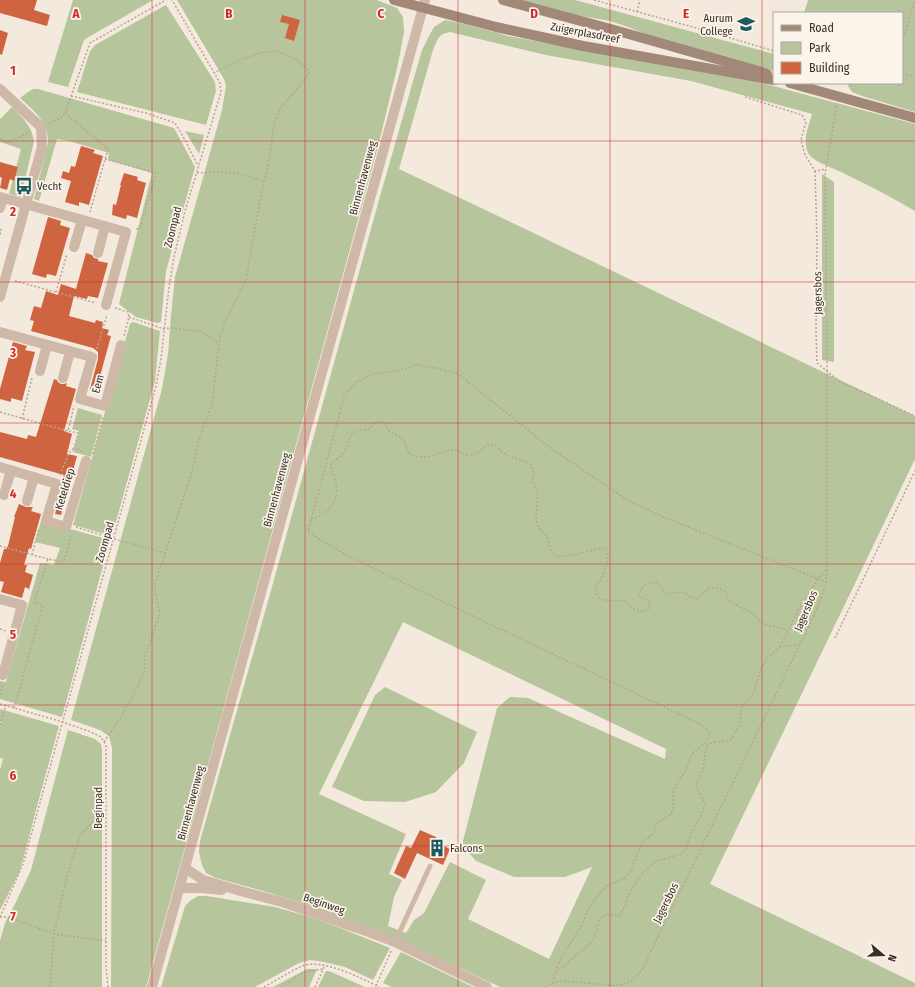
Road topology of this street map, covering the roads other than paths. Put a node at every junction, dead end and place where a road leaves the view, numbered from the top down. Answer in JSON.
{"nodes":[{"id":1,"x":394,"y":0,"type":"edge"},
{"id":2,"x":503,"y":0,"type":"edge"},
{"id":3,"x":424,"y":4,"type":"edge"},
{"id":4,"x":773,"y":79,"type":"edge"},
{"id":5,"x":773,"y":79,"type":"edge"},
{"id":6,"x":794,"y":84,"type":"edge"},
{"id":7,"x":0,"y":88,"type":"edge"},
{"id":8,"x":915,"y":118,"type":"edge"},
{"id":9,"x":1,"y":201,"type":"edge"},
{"id":10,"x":26,"y":204,"type":"junction"},
{"id":11,"x":84,"y":220,"type":"junction"},
{"id":12,"x":105,"y":226,"type":"junction"},
{"id":13,"x":74,"y":247,"type":"road end"},
{"id":14,"x":98,"y":253,"type":"dead end"},
{"id":15,"x":0,"y":297,"type":"edge"},
{"id":16,"x":108,"y":306,"type":"road end"},
{"id":17,"x":0,"y":332,"type":"edge"},
{"id":18,"x":47,"y":345,"type":"junction"},
{"id":19,"x":121,"y":345,"type":"road end"},
{"id":20,"x":70,"y":352,"type":"junction"},
{"id":21,"x":40,"y":371,"type":"road end"},
{"id":22,"x":63,"y":378,"type":"dead end"},
{"id":23,"x":86,"y":462,"type":"road end"},
{"id":24,"x":0,"y":467,"type":"edge"},
{"id":25,"x":11,"y":470,"type":"junction"},
{"id":26,"x":34,"y":477,"type":"junction"},
{"id":27,"x":4,"y":495,"type":"dead end"},
{"id":28,"x":27,"y":502,"type":"dead end"},
{"id":29,"x":0,"y":600,"type":"edge"},
{"id":30,"x":2,"y":675,"type":"dead end"},
{"id":31,"x":430,"y":866,"type":"dead end"},
{"id":32,"x":185,"y":868,"type":"junction"},
{"id":33,"x":180,"y":888,"type":"junction"},
{"id":34,"x":244,"y":892,"type":"junction"},
{"id":35,"x":395,"y":942,"type":"junction"},
{"id":36,"x":152,"y":987,"type":"edge"},
{"id":37,"x":487,"y":987,"type":"edge"}],
"edges":[{"from":1,"to":3,"type":"main road","name":"Zuigerplasdreef"},
{"from":2,"to":5,"type":"main road","name":"Zuigerplasdreef"},
{"from":3,"to":4,"type":"main road","name":"Zuigerplasdreef"},
{"from":3,"to":32,"type":"street","name":"Binnenhavenweg"},
{"from":6,"to":8,"type":"main road"},
{"from":7,"to":10,"type":"street"},
{"from":9,"to":10,"type":"street"},
{"from":10,"to":11,"type":"street"},
{"from":10,"to":15,"type":"street"},
{"from":11,"to":12,"type":"street"},
{"from":11,"to":13,"type":"street"},
{"from":12,"to":14,"type":"street"},
{"from":12,"to":16,"type":"street"},
{"from":17,"to":18,"type":"street","name":"Eem"},
{"from":18,"to":20,"type":"street","name":"Eem"},
{"from":18,"to":21,"type":"street"},
{"from":19,"to":20,"type":"street","name":"Eem"},
{"from":20,"to":22,"type":"street"},
{"from":23,"to":26,"type":"street","name":"Keteldiep"},
{"from":24,"to":25,"type":"street","name":"Keteldiep"},
{"from":25,"to":26,"type":"street","name":"Keteldiep"},
{"from":25,"to":27,"type":"street"},
{"from":26,"to":28,"type":"street"},
{"from":29,"to":30,"type":"street"},
{"from":31,"to":35,"type":"lane"},
{"from":32,"to":33,"type":"street","name":"Binnenhavenweg"},
{"from":32,"to":34,"type":"street","name":"Beginweg"},
{"from":33,"to":34,"type":"street","name":"Beginweg"},
{"from":33,"to":36,"type":"street","name":"Binnenhavenweg"},
{"from":34,"to":35,"type":"street","name":"Beginweg"},
{"from":35,"to":37,"type":"street","name":"Beginweg"}]}
